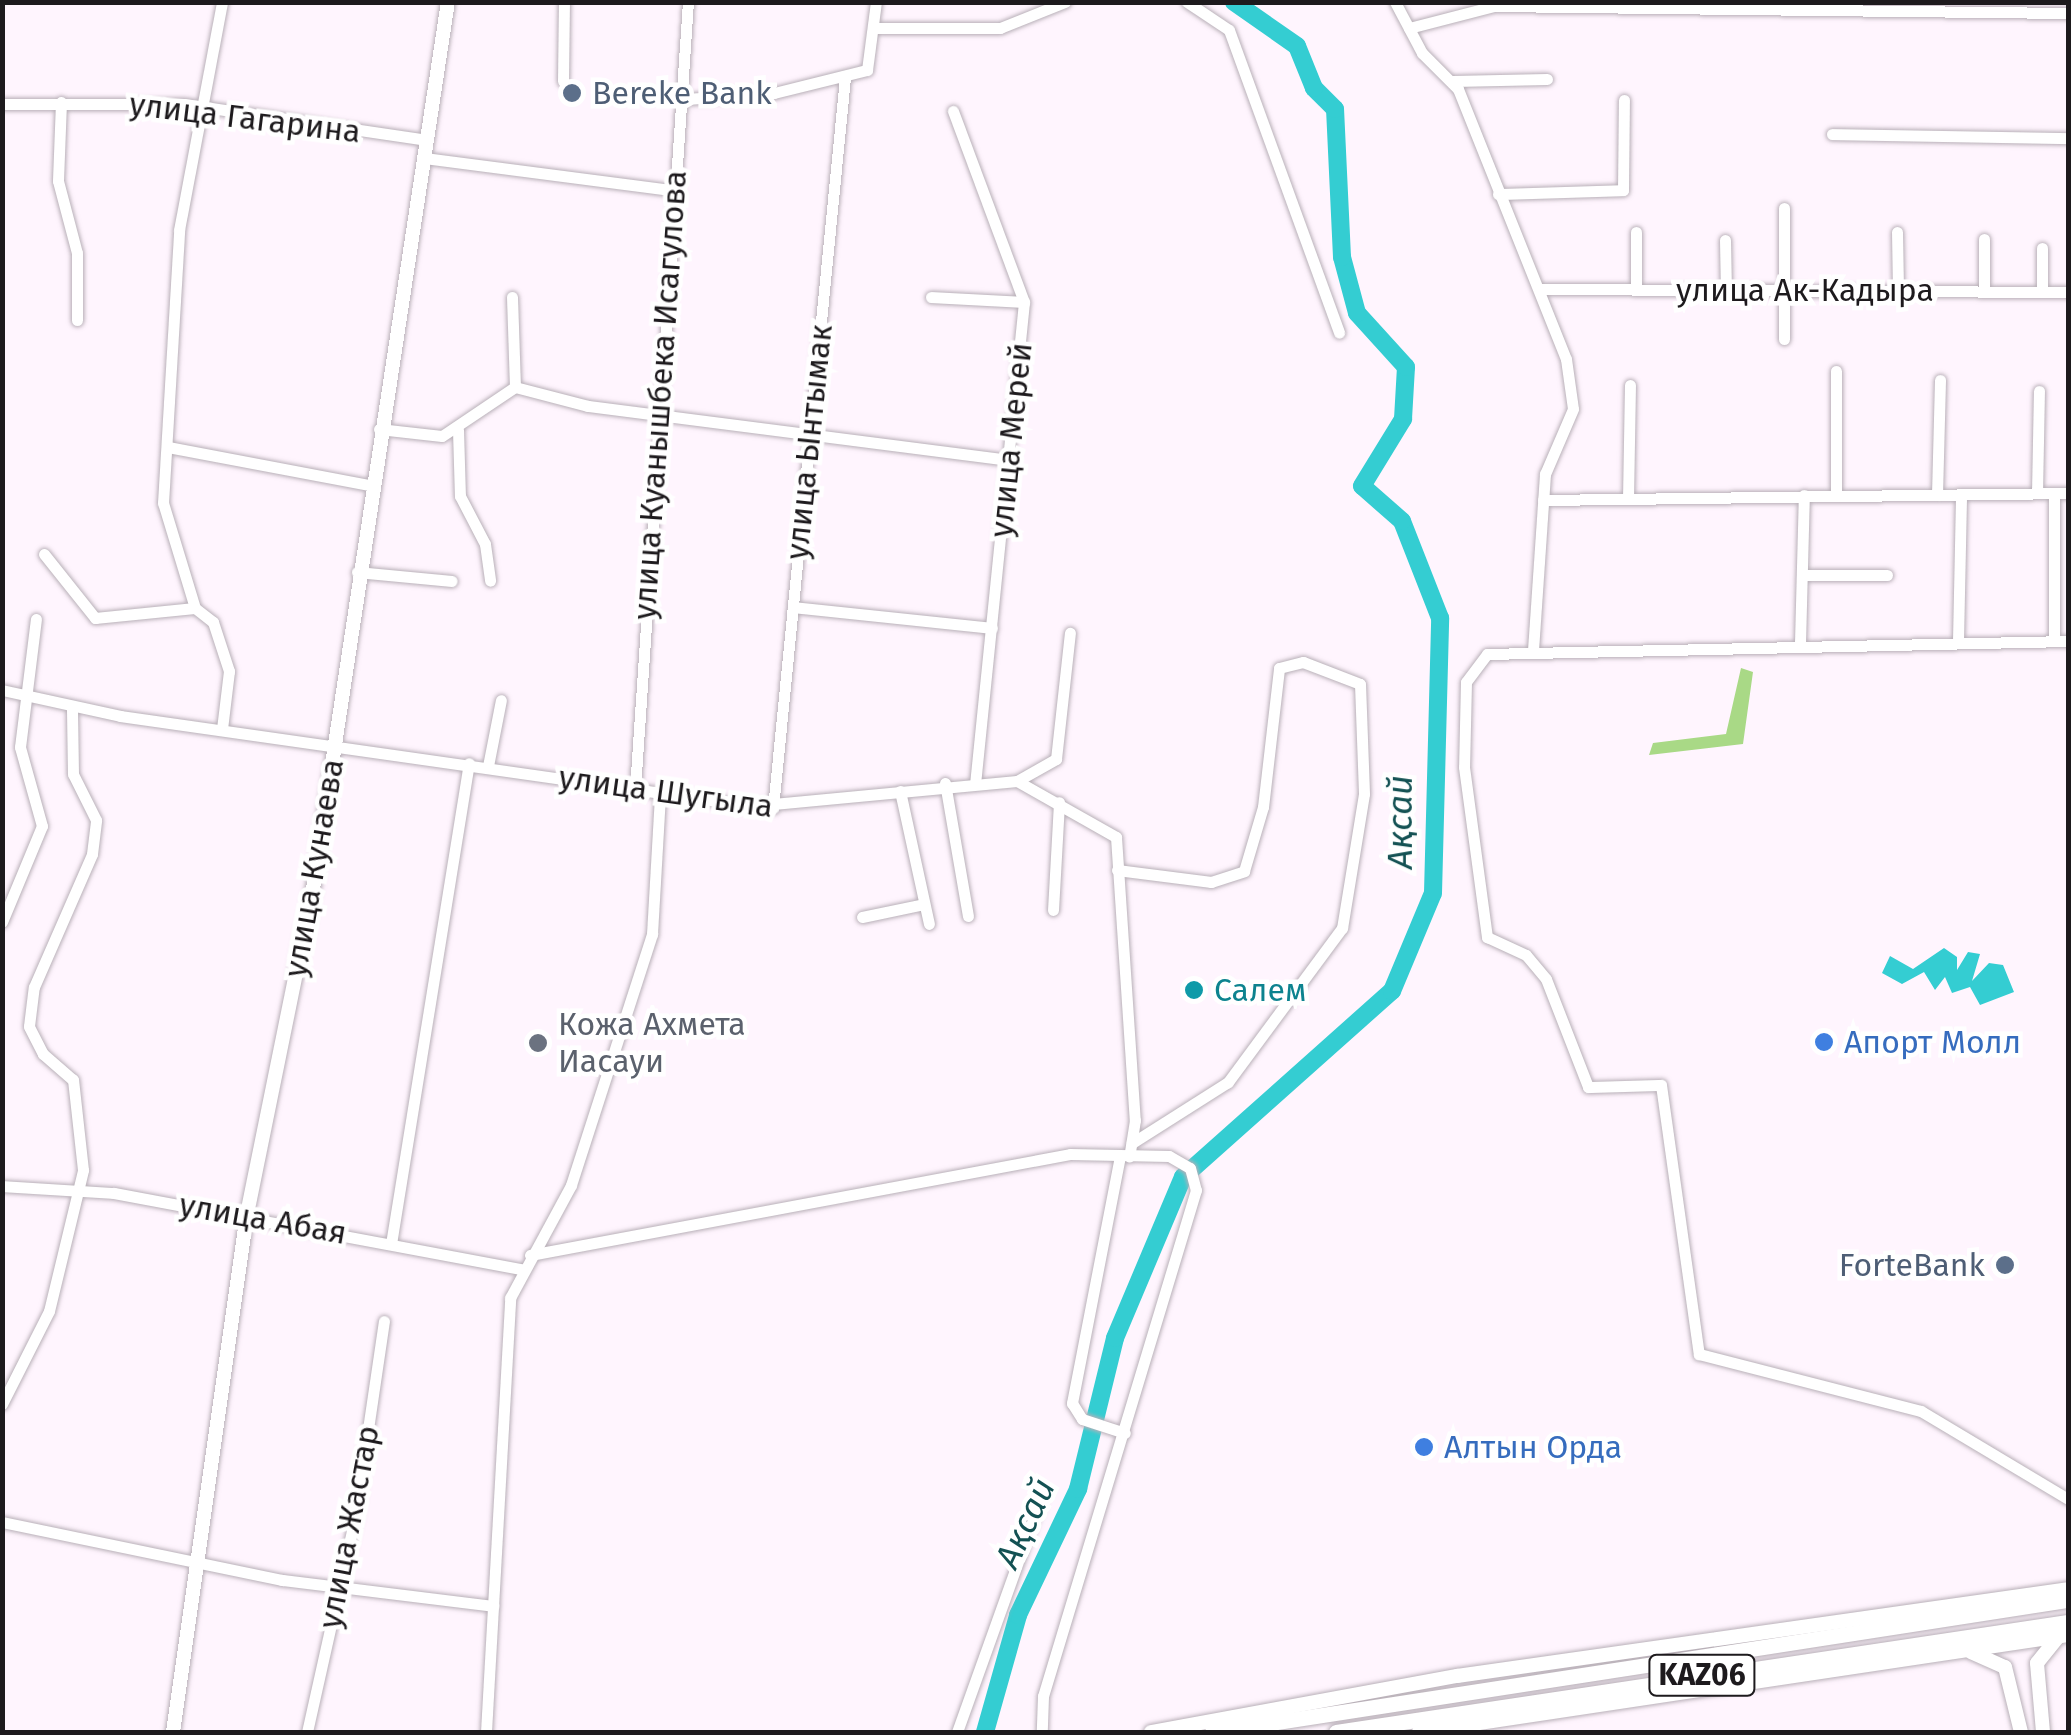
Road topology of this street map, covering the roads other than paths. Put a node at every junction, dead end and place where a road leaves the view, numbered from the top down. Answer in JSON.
{"nodes":[{"id":1,"x":222,"y":2,"type":"edge"},
{"id":2,"x":448,"y":2,"type":"edge"},
{"id":3,"x":564,"y":2,"type":"edge"},
{"id":4,"x":688,"y":2,"type":"edge"},
{"id":5,"x":876,"y":2,"type":"edge"},
{"id":6,"x":1066,"y":2,"type":"edge"},
{"id":7,"x":1187,"y":2,"type":"edge"},
{"id":8,"x":1395,"y":2,"type":"edge"},
{"id":9,"x":1569,"y":4,"type":"edge"},
{"id":10,"x":1822,"y":4,"type":"edge"},
{"id":11,"x":1930,"y":4,"type":"edge"},
{"id":12,"x":1713,"y":5,"type":"edge"},
{"id":13,"x":2068,"y":13,"type":"edge"},
{"id":14,"x":877,"y":28,"type":"junction"},
{"id":15,"x":1409,"y":28,"type":"junction"},
{"id":16,"x":845,"y":77,"type":"junction"},
{"id":17,"x":1547,"y":79,"type":"dead end"},
{"id":18,"x":1453,"y":80,"type":"junction"},
{"id":19,"x":563,"y":81,"type":"dead end"},
{"id":20,"x":686,"y":99,"type":"junction"},
{"id":21,"x":1624,"y":100,"type":"dead end"},
{"id":22,"x":62,"y":102,"type":"junction"},
{"id":23,"x":2,"y":104,"type":"edge"},
{"id":24,"x":203,"y":110,"type":"junction"},
{"id":25,"x":953,"y":110,"type":"dead end"},
{"id":26,"x":1832,"y":134,"type":"dead end"},
{"id":27,"x":2068,"y":138,"type":"edge"},
{"id":28,"x":427,"y":140,"type":"junction"},
{"id":29,"x":424,"y":158,"type":"junction"},
{"id":30,"x":671,"y":190,"type":"junction"},
{"id":31,"x":1498,"y":194,"type":"junction"},
{"id":32,"x":1784,"y":208,"type":"dead end"},
{"id":33,"x":1636,"y":232,"type":"dead end"},
{"id":34,"x":1897,"y":232,"type":"dead end"},
{"id":35,"x":1984,"y":239,"type":"dead end"},
{"id":36,"x":1725,"y":240,"type":"dead end"},
{"id":37,"x":2042,"y":248,"type":"dead end"},
{"id":38,"x":1542,"y":289,"type":"junction"},
{"id":39,"x":1636,"y":290,"type":"junction"},
{"id":40,"x":1726,"y":290,"type":"junction"},
{"id":41,"x":1785,"y":290,"type":"junction"},
{"id":42,"x":1898,"y":291,"type":"junction"},
{"id":43,"x":1984,"y":291,"type":"junction"},
{"id":44,"x":2042,"y":292,"type":"junction"},
{"id":45,"x":2068,"y":292,"type":"edge"},
{"id":46,"x":931,"y":297,"type":"dead end"},
{"id":47,"x":512,"y":298,"type":"dead end"},
{"id":48,"x":1024,"y":302,"type":"junction"},
{"id":49,"x":77,"y":320,"type":"dead end"},
{"id":50,"x":1339,"y":333,"type":"dead end"},
{"id":51,"x":1784,"y":339,"type":"dead end"},
{"id":52,"x":1836,"y":370,"type":"dead end"},
{"id":53,"x":1940,"y":380,"type":"dead end"},
{"id":54,"x":1630,"y":385,"type":"dead end"},
{"id":55,"x":515,"y":387,"type":"junction"},
{"id":56,"x":2039,"y":391,"type":"dead end"},
{"id":57,"x":660,"y":416,"type":"junction"},
{"id":58,"x":379,"y":430,"type":"junction"},
{"id":59,"x":458,"y":430,"type":"junction"},
{"id":60,"x":810,"y":434,"type":"junction"},
{"id":61,"x":168,"y":447,"type":"junction"},
{"id":62,"x":1010,"y":460,"type":"junction"},
{"id":63,"x":369,"y":485,"type":"junction"},
{"id":64,"x":2054,"y":493,"type":"junction"},
{"id":65,"x":2068,"y":493,"type":"edge"},
{"id":66,"x":1836,"y":494,"type":"junction"},
{"id":67,"x":1960,"y":494,"type":"junction"},
{"id":68,"x":2038,"y":494,"type":"junction"},
{"id":69,"x":1804,"y":495,"type":"junction"},
{"id":70,"x":1937,"y":495,"type":"junction"},
{"id":71,"x":1628,"y":499,"type":"junction"},
{"id":72,"x":1543,"y":500,"type":"junction"},
{"id":73,"x":44,"y":554,"type":"dead end"},
{"id":74,"x":357,"y":572,"type":"junction"},
{"id":75,"x":1802,"y":574,"type":"junction"},
{"id":76,"x":1887,"y":574,"type":"dead end"},
{"id":77,"x":452,"y":580,"type":"dead end"},
{"id":78,"x":490,"y":580,"type":"dead end"},
{"id":79,"x":793,"y":607,"type":"junction"},
{"id":80,"x":195,"y":608,"type":"junction"},
{"id":81,"x":36,"y":619,"type":"dead end"},
{"id":82,"x":992,"y":628,"type":"junction"},
{"id":83,"x":1070,"y":633,"type":"dead end"},
{"id":84,"x":2054,"y":641,"type":"junction"},
{"id":85,"x":2068,"y":641,"type":"edge"},
{"id":86,"x":1958,"y":642,"type":"junction"},
{"id":87,"x":1800,"y":643,"type":"junction"},
{"id":88,"x":1534,"y":650,"type":"junction"},
{"id":89,"x":2,"y":690,"type":"edge"},
{"id":90,"x":33,"y":697,"type":"junction"},
{"id":91,"x":501,"y":700,"type":"dead end"},
{"id":92,"x":72,"y":707,"type":"junction"},
{"id":93,"x":222,"y":729,"type":"junction"},
{"id":94,"x":335,"y":744,"type":"junction"},
{"id":95,"x":469,"y":764,"type":"junction"},
{"id":96,"x":488,"y":766,"type":"junction"},
{"id":97,"x":975,"y":781,"type":"junction"},
{"id":98,"x":1017,"y":782,"type":"junction"},
{"id":99,"x":945,"y":784,"type":"junction"},
{"id":100,"x":635,"y":789,"type":"junction"},
{"id":101,"x":900,"y":790,"type":"junction"},
{"id":102,"x":660,"y":794,"type":"junction"},
{"id":103,"x":1059,"y":802,"type":"junction"},
{"id":104,"x":773,"y":808,"type":"junction"},
{"id":105,"x":1117,"y":870,"type":"junction"},
{"id":106,"x":924,"y":904,"type":"junction"},
{"id":107,"x":1053,"y":910,"type":"dead end"},
{"id":108,"x":968,"y":916,"type":"dead end"},
{"id":109,"x":862,"y":918,"type":"dead end"},
{"id":110,"x":2,"y":922,"type":"edge"},
{"id":111,"x":929,"y":924,"type":"dead end"},
{"id":112,"x":1127,"y":1152,"type":"junction"},
{"id":113,"x":2,"y":1186,"type":"edge"},
{"id":114,"x":80,"y":1189,"type":"junction"},
{"id":115,"x":246,"y":1214,"type":"junction"},
{"id":116,"x":391,"y":1244,"type":"junction"},
{"id":117,"x":530,"y":1255,"type":"junction"},
{"id":118,"x":521,"y":1268,"type":"junction"},
{"id":119,"x":384,"y":1321,"type":"dead end"},
{"id":120,"x":2,"y":1404,"type":"edge"},
{"id":121,"x":1125,"y":1433,"type":"junction"},
{"id":122,"x":1041,"y":1498,"type":"dead end"},
{"id":123,"x":2068,"y":1498,"type":"edge"},
{"id":124,"x":2,"y":1522,"type":"edge"},
{"id":125,"x":196,"y":1560,"type":"junction"},
{"id":126,"x":2068,"y":1587,"type":"edge"},
{"id":127,"x":338,"y":1588,"type":"junction"},
{"id":128,"x":2068,"y":1600,"type":"edge"},
{"id":129,"x":492,"y":1606,"type":"junction"},
{"id":130,"x":2065,"y":1631,"type":"edge"},
{"id":131,"x":1961,"y":1651,"type":"junction"},
{"id":132,"x":173,"y":1732,"type":"edge"},
{"id":133,"x":307,"y":1732,"type":"edge"},
{"id":134,"x":486,"y":1732,"type":"edge"},
{"id":135,"x":957,"y":1732,"type":"edge"},
{"id":136,"x":1042,"y":1732,"type":"edge"},
{"id":137,"x":1151,"y":1732,"type":"edge"},
{"id":138,"x":1212,"y":1732,"type":"edge"},
{"id":139,"x":1336,"y":1732,"type":"edge"},
{"id":140,"x":1420,"y":1732,"type":"edge"},
{"id":141,"x":2020,"y":1732,"type":"edge"},
{"id":142,"x":2043,"y":1732,"type":"edge"}],
"edges":[{"from":1,"to":24,"type":"street"},
{"from":2,"to":28,"type":"main road","name":"улица Кунаева"},
{"from":3,"to":19,"type":"street"},
{"from":4,"to":20,"type":"street","name":"улица Куанышбека Исагулова"},
{"from":5,"to":14,"type":"street"},
{"from":6,"to":14,"type":"street"},
{"from":7,"to":50,"type":"street"},
{"from":8,"to":15,"type":"street"},
{"from":9,"to":12,"type":"street"},
{"from":9,"to":15,"type":"street"},
{"from":10,"to":11,"type":"street"},
{"from":10,"to":12,"type":"street"},
{"from":11,"to":13,"type":"street"},
{"from":14,"to":16,"type":"street"},
{"from":15,"to":18,"type":"street"},
{"from":16,"to":20,"type":"street"},
{"from":16,"to":60,"type":"street","name":"улица Ынтымак"},
{"from":17,"to":18,"type":"street"},
{"from":18,"to":31,"type":"street"},
{"from":20,"to":30,"type":"street","name":"улица Куанышбека Исагулова"},
{"from":21,"to":31,"type":"street"},
{"from":22,"to":23,"type":"street","name":"улица Гагарина"},
{"from":22,"to":24,"type":"street","name":"улица Гагарина"},
{"from":22,"to":49,"type":"street"},
{"from":24,"to":28,"type":"street","name":"улица Гагарина"},
{"from":24,"to":61,"type":"street"},
{"from":25,"to":48,"type":"street","name":"улица Мерей"},
{"from":26,"to":27,"type":"street"},
{"from":28,"to":29,"type":"main road","name":"улица Кунаева"},
{"from":29,"to":30,"type":"street"},
{"from":29,"to":58,"type":"main road","name":"улица Кунаева"},
{"from":30,"to":57,"type":"street","name":"улица Куанышбека Исагулова"},
{"from":31,"to":38,"type":"street"},
{"from":32,"to":41,"type":"street"},
{"from":33,"to":39,"type":"street"},
{"from":34,"to":42,"type":"street"},
{"from":35,"to":43,"type":"street"},
{"from":36,"to":40,"type":"street"},
{"from":37,"to":44,"type":"street"},
{"from":38,"to":39,"type":"street","name":"улица Ак-Кадыра"},
{"from":38,"to":72,"type":"street"},
{"from":39,"to":40,"type":"street","name":"улица Ак-Кадыра"},
{"from":40,"to":41,"type":"street","name":"улица Ак-Кадыра"},
{"from":41,"to":42,"type":"street","name":"улица Ак-Кадыра"},
{"from":41,"to":51,"type":"street"},
{"from":42,"to":43,"type":"street","name":"улица Ак-Кадыра"},
{"from":43,"to":44,"type":"street","name":"улица Ак-Кадыра"},
{"from":44,"to":45,"type":"street","name":"улица Ак-Кадыра"},
{"from":46,"to":48,"type":"street"},
{"from":47,"to":55,"type":"street"},
{"from":48,"to":62,"type":"street","name":"улица Мерей"},
{"from":52,"to":66,"type":"street"},
{"from":53,"to":70,"type":"street"},
{"from":54,"to":71,"type":"street"},
{"from":55,"to":57,"type":"street"},
{"from":55,"to":59,"type":"street"},
{"from":56,"to":68,"type":"street"},
{"from":57,"to":60,"type":"street"},
{"from":57,"to":100,"type":"street","name":"улица Куанышбека Исагулова"},
{"from":58,"to":59,"type":"street"},
{"from":58,"to":63,"type":"main road","name":"улица Кунаева"},
{"from":59,"to":78,"type":"street"},
{"from":60,"to":62,"type":"street"},
{"from":60,"to":79,"type":"street","name":"улица Ынтымак"},
{"from":61,"to":63,"type":"street"},
{"from":61,"to":80,"type":"street"},
{"from":62,"to":82,"type":"street","name":"улица Мерей"},
{"from":63,"to":74,"type":"main road","name":"улица Кунаева"},
{"from":64,"to":65,"type":"street"},
{"from":64,"to":68,"type":"street"},
{"from":64,"to":84,"type":"street"},
{"from":66,"to":69,"type":"street"},
{"from":66,"to":70,"type":"street"},
{"from":67,"to":68,"type":"street"},
{"from":67,"to":70,"type":"street"},
{"from":67,"to":86,"type":"street"},
{"from":69,"to":71,"type":"street"},
{"from":69,"to":75,"type":"street"},
{"from":71,"to":72,"type":"street"},
{"from":72,"to":88,"type":"street"},
{"from":73,"to":80,"type":"street"},
{"from":74,"to":77,"type":"street"},
{"from":74,"to":94,"type":"main road","name":"улица Кунаева"},
{"from":75,"to":76,"type":"street"},
{"from":75,"to":87,"type":"street"},
{"from":79,"to":82,"type":"street"},
{"from":79,"to":104,"type":"street","name":"улица Ынтымак"},
{"from":80,"to":93,"type":"street"},
{"from":81,"to":90,"type":"street"},
{"from":82,"to":97,"type":"street","name":"улица Мерей"},
{"from":83,"to":98,"type":"street"},
{"from":84,"to":85,"type":"street"},
{"from":84,"to":86,"type":"street"},
{"from":86,"to":87,"type":"street"},
{"from":87,"to":88,"type":"street"},
{"from":88,"to":123,"type":"street"},
{"from":89,"to":90,"type":"street","name":"улица Шугыла"},
{"from":90,"to":92,"type":"street","name":"улица Шугыла"},
{"from":90,"to":110,"type":"street"},
{"from":91,"to":96,"type":"street"},
{"from":92,"to":93,"type":"street","name":"улица Шугыла"},
{"from":92,"to":114,"type":"street"},
{"from":93,"to":94,"type":"street","name":"улица Шугыла"},
{"from":94,"to":95,"type":"street","name":"улица Шугыла"},
{"from":94,"to":115,"type":"main road","name":"улица Кунаева"},
{"from":95,"to":96,"type":"street","name":"улица Шугыла"},
{"from":95,"to":116,"type":"street"},
{"from":96,"to":100,"type":"street","name":"улица Шугыла"},
{"from":97,"to":98,"type":"street","name":"улица Шугыла"},
{"from":97,"to":99,"type":"street","name":"улица Шугыла"},
{"from":98,"to":103,"type":"street","name":"улица Шугыла"},
{"from":99,"to":101,"type":"street","name":"улица Шугыла"},
{"from":99,"to":108,"type":"street"},
{"from":100,"to":102,"type":"street","name":"улица Шугыла"},
{"from":101,"to":104,"type":"street","name":"улица Шугыла"},
{"from":101,"to":106,"type":"street"},
{"from":102,"to":104,"type":"street","name":"улица Шугыла"},
{"from":102,"to":117,"type":"street"},
{"from":103,"to":105,"type":"street","name":"улица Шугыла"},
{"from":103,"to":107,"type":"street"},
{"from":105,"to":112,"type":"street","name":"улица Шугыла"},
{"from":105,"to":112,"type":"street"},
{"from":106,"to":109,"type":"street"},
{"from":106,"to":111,"type":"street"},
{"from":112,"to":117,"type":"street"},
{"from":112,"to":121,"type":"street","name":"улица Шугыла"},
{"from":112,"to":121,"type":"street"},
{"from":113,"to":114,"type":"street","name":"улица Абая"},
{"from":114,"to":115,"type":"street","name":"улица Абая"},
{"from":114,"to":120,"type":"street"},
{"from":115,"to":116,"type":"street","name":"улица Абая"},
{"from":115,"to":125,"type":"main road","name":"улица Кунаева"},
{"from":116,"to":118,"type":"street","name":"улица Абая"},
{"from":117,"to":118,"type":"street"},
{"from":118,"to":129,"type":"street"},
{"from":119,"to":127,"type":"street","name":"улица Жастар"},
{"from":121,"to":136,"type":"street"},
{"from":122,"to":135,"type":"street"},
{"from":124,"to":125,"type":"street"},
{"from":125,"to":127,"type":"street"},
{"from":125,"to":132,"type":"main road","name":"улица Кунаева"},
{"from":126,"to":137,"type":"main road"},
{"from":127,"to":129,"type":"street"},
{"from":127,"to":133,"type":"street","name":"улица Жастар"},
{"from":128,"to":138,"type":"highway","number":"KАZ06"},
{"from":129,"to":134,"type":"street"},
{"from":130,"to":131,"type":"main road"},
{"from":130,"to":139,"type":"highway","number":"KАZ06"},
{"from":130,"to":142,"type":"main road"},
{"from":131,"to":140,"type":"main road"},
{"from":131,"to":141,"type":"main road"}]}
